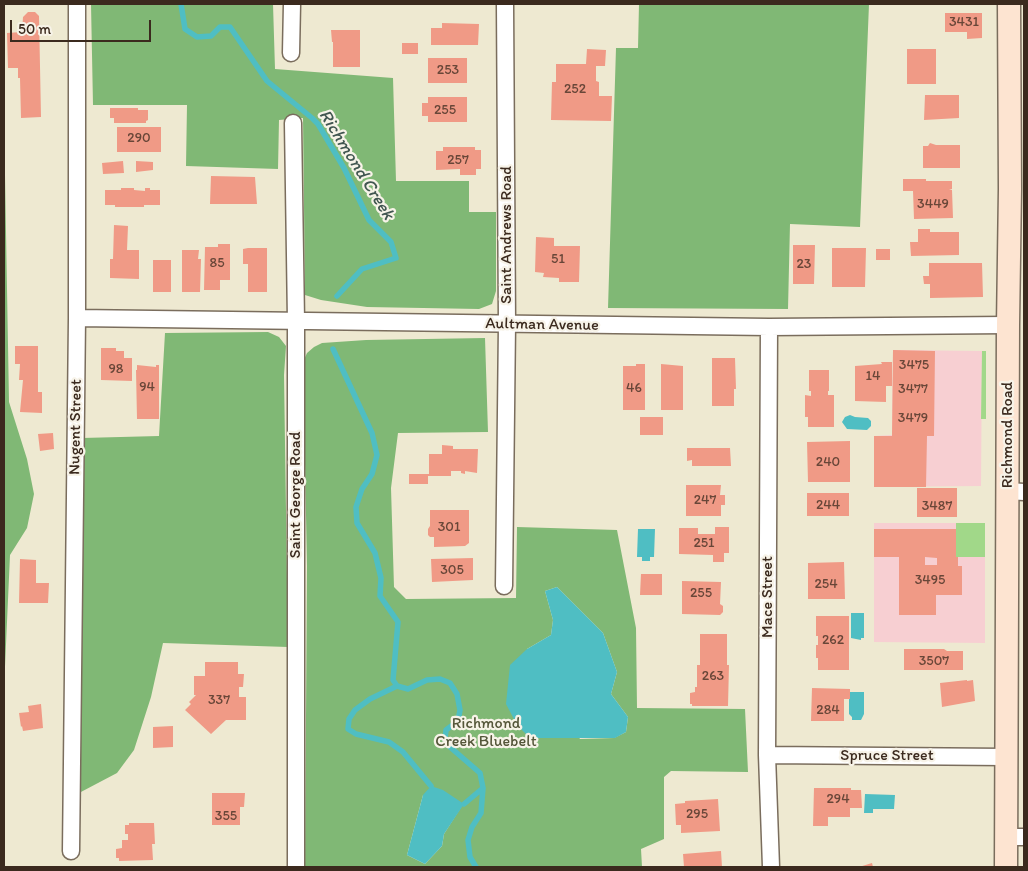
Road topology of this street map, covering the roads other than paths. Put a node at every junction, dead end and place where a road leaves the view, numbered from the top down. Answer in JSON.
{"nodes":[{"id":1,"x":77,"y":4,"type":"edge"},
{"id":2,"x":292,"y":4,"type":"edge"},
{"id":3,"x":505,"y":4,"type":"edge"},
{"id":4,"x":1009,"y":4,"type":"edge"},
{"id":5,"x":291,"y":53,"type":"dead end"},
{"id":6,"x":293,"y":123,"type":"dead end"},
{"id":7,"x":77,"y":318,"type":"junction"},
{"id":8,"x":296,"y":321,"type":"junction"},
{"id":9,"x":507,"y":324,"type":"junction"},
{"id":10,"x":1008,"y":324,"type":"junction"},
{"id":11,"x":769,"y":327,"type":"junction"},
{"id":12,"x":1016,"y":492,"type":"edge"},
{"id":13,"x":504,"y":586,"type":"dead end"},
{"id":14,"x":767,"y":755,"type":"junction"},
{"id":15,"x":1006,"y":757,"type":"junction"},
{"id":16,"x":1015,"y":837,"type":"edge"},
{"id":17,"x":71,"y":851,"type":"dead end"},
{"id":18,"x":296,"y":867,"type":"edge"},
{"id":19,"x":771,"y":867,"type":"edge"},
{"id":20,"x":1006,"y":867,"type":"edge"}],
"edges":[{"from":1,"to":7,"type":"street","name":"Nugent Street"},
{"from":2,"to":5,"type":"street"},
{"from":3,"to":9,"type":"street","name":"Saint Andrews Road"},
{"from":4,"to":10,"type":"street","name":"Richmond Road"},
{"from":6,"to":8,"type":"street","name":"Saint George Road"},
{"from":7,"to":8,"type":"street","name":"Aultman Avenue"},
{"from":7,"to":17,"type":"street","name":"Nugent Street"},
{"from":8,"to":9,"type":"street","name":"Aultman Avenue"},
{"from":8,"to":18,"type":"street","name":"Saint George Road"},
{"from":9,"to":11,"type":"street","name":"Aultman Avenue"},
{"from":9,"to":13,"type":"street","name":"Saint Andrews Road"},
{"from":10,"to":11,"type":"street","name":"Aultman Avenue"},
{"from":10,"to":12,"type":"street","name":"Richmond Road"},
{"from":11,"to":14,"type":"street","name":"Mace Street"},
{"from":12,"to":15,"type":"street","name":"Richmond Road"},
{"from":14,"to":15,"type":"street","name":"Spruce Street"},
{"from":14,"to":19,"type":"street","name":"Mace Street"},
{"from":15,"to":16,"type":"street","name":"Richmond Road"},
{"from":16,"to":20,"type":"street","name":"Richmond Road"}]}
